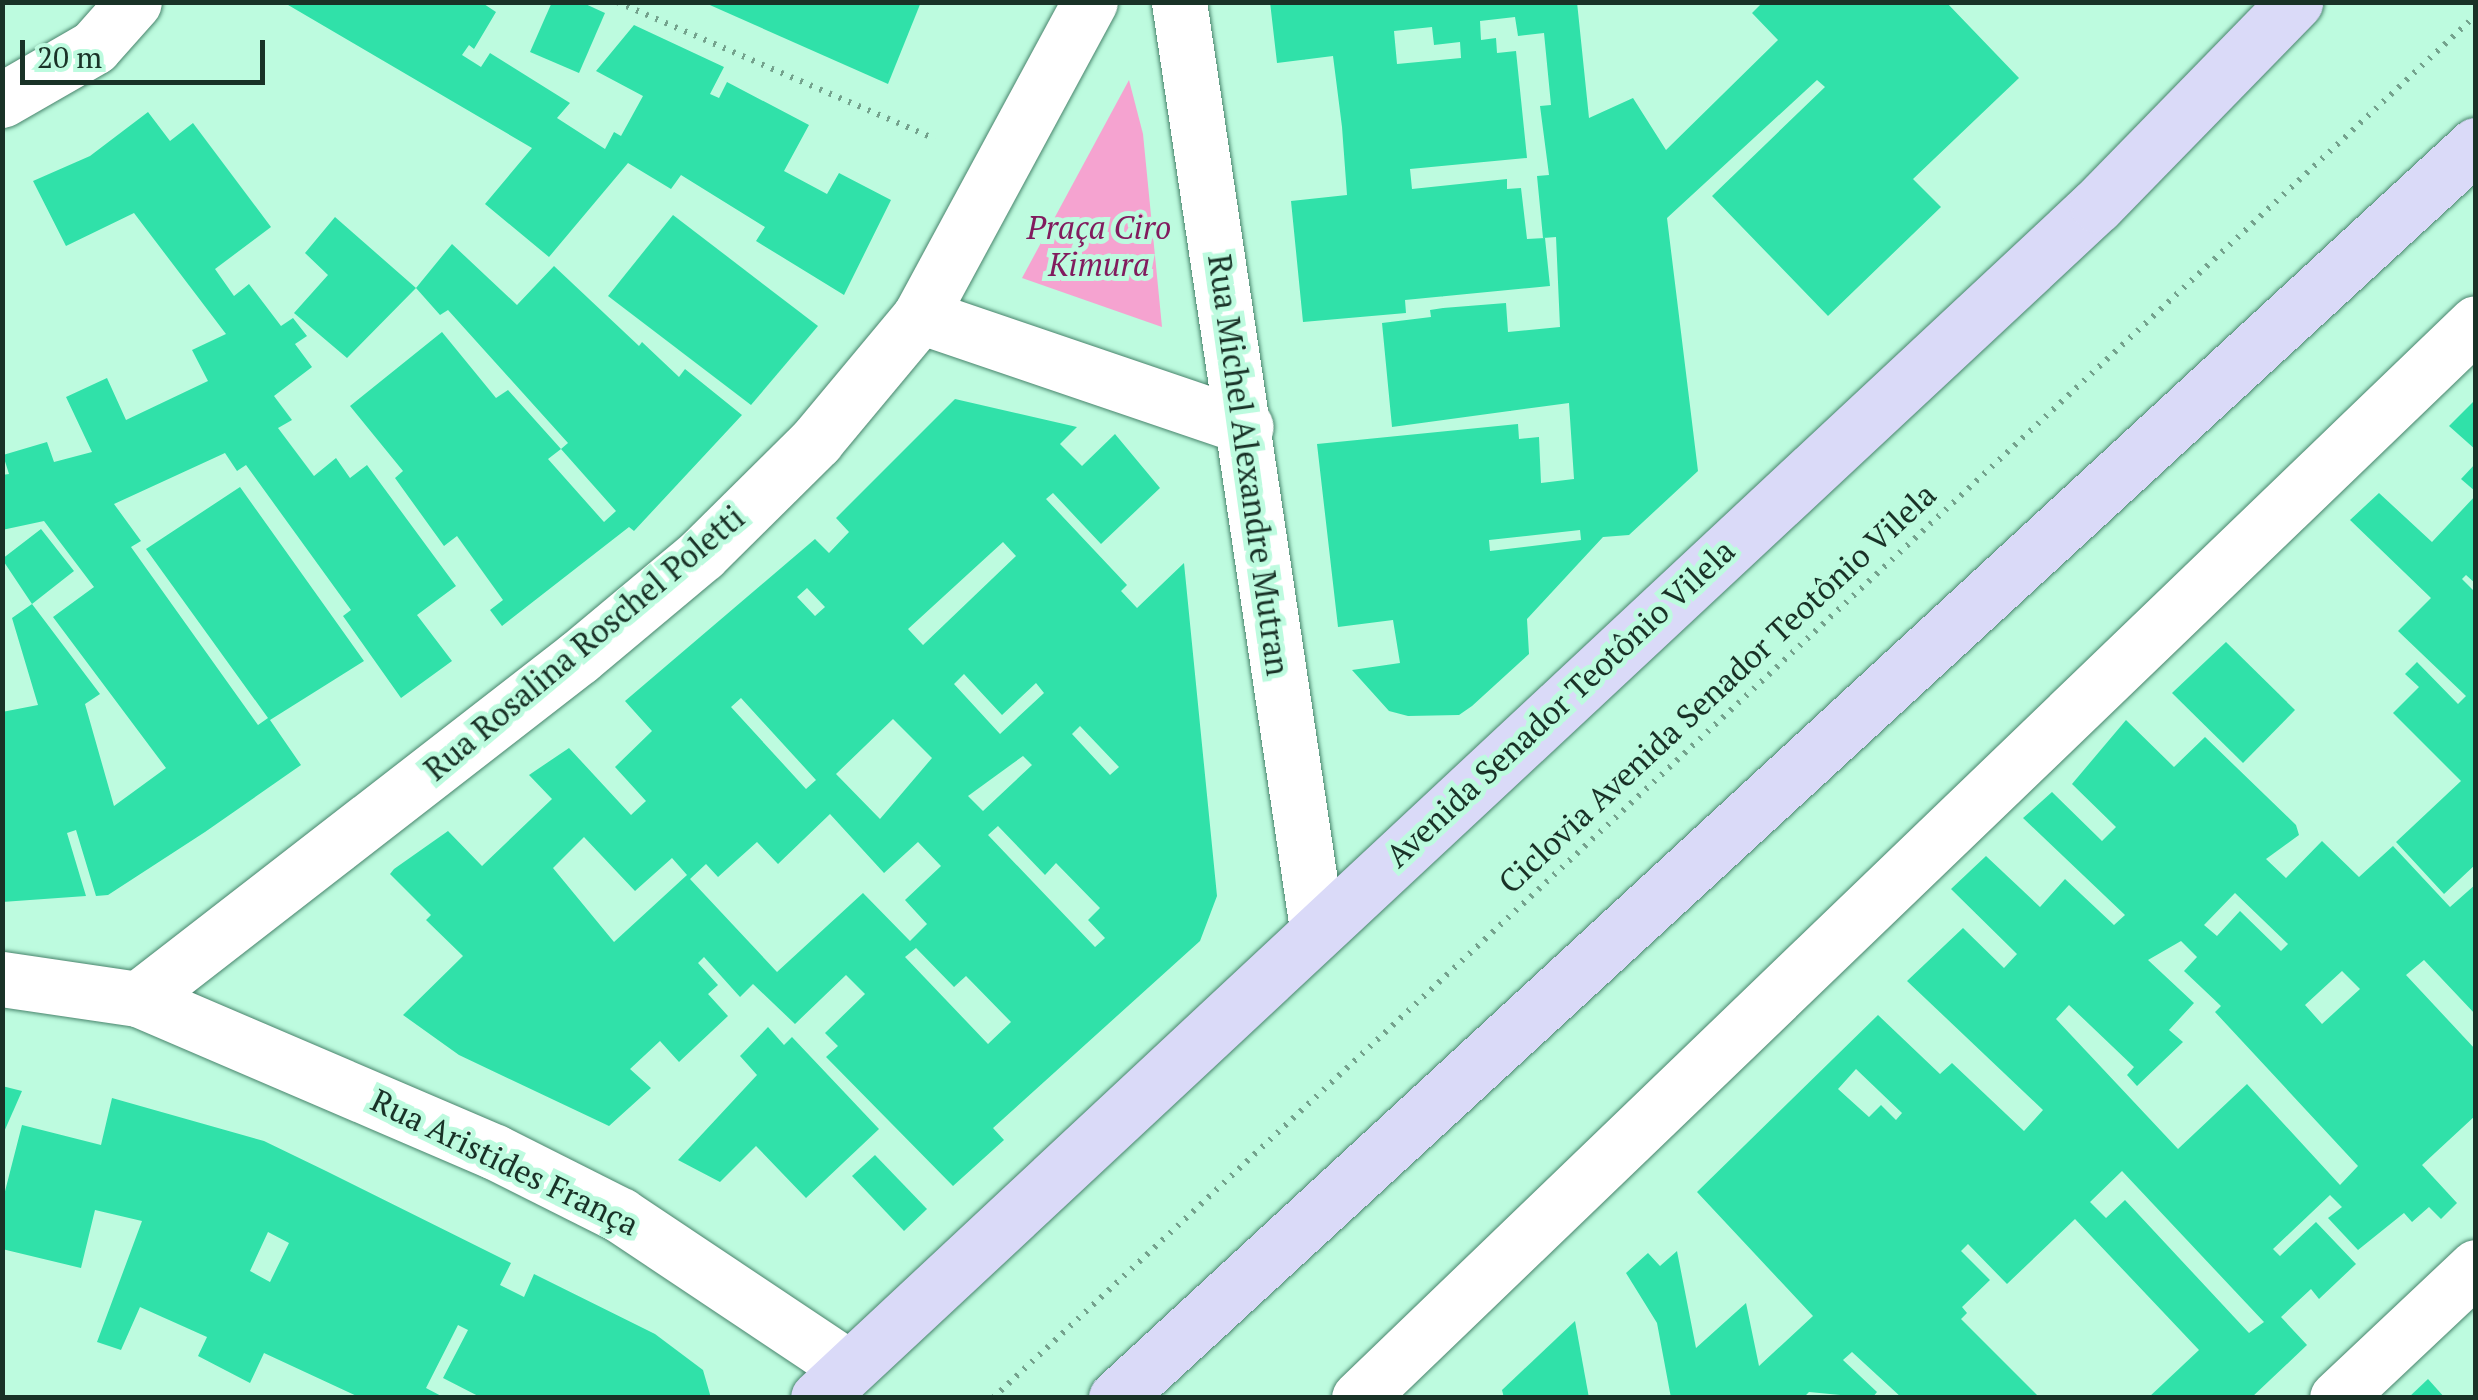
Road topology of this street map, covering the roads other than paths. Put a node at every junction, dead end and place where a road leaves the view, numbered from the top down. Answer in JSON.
{"nodes":[{"id":1,"x":134,"y":2,"type":"edge"},
{"id":2,"x":1090,"y":2,"type":"edge"},
{"id":3,"x":1180,"y":2,"type":"edge"},
{"id":4,"x":2295,"y":2,"type":"edge"},
{"id":5,"x":2,"y":100,"type":"edge"},
{"id":6,"x":2476,"y":145,"type":"edge"},
{"id":7,"x":920,"y":316,"type":"junction"},
{"id":8,"x":2476,"y":323,"type":"edge"},
{"id":9,"x":1246,"y":427,"type":"junction"},
{"id":10,"x":1317,"y":928,"type":"junction"},
{"id":11,"x":2,"y":980,"type":"edge"},
{"id":12,"x":138,"y":999,"type":"junction"},
{"id":13,"x":2476,"y":1266,"type":"edge"},
{"id":14,"x":833,"y":1383,"type":"edge"},
{"id":15,"x":1116,"y":1398,"type":"edge"},
{"id":16,"x":1359,"y":1398,"type":"edge"},
{"id":17,"x":2337,"y":1398,"type":"edge"}],
"edges":[{"from":1,"to":5,"type":"street"},
{"from":2,"to":7,"type":"street","name":"Rua Rosalina Roschel Poletti"},
{"from":3,"to":9,"type":"street","name":"Rua Michel Alexandre Mutran"},
{"from":4,"to":10,"type":"main road","name":"Avenida Senador Teotônio Vilela"},
{"from":6,"to":15,"type":"main road"},
{"from":7,"to":9,"type":"street"},
{"from":7,"to":12,"type":"street","name":"Rua Rosalina Roschel Poletti"},
{"from":8,"to":16,"type":"street"},
{"from":9,"to":10,"type":"street","name":"Rua Michel Alexandre Mutran"},
{"from":10,"to":14,"type":"main road","name":"Avenida Senador Teotônio Vilela"},
{"from":11,"to":12,"type":"street"},
{"from":12,"to":14,"type":"street","name":"Rua Aristides França"},
{"from":13,"to":17,"type":"street"}]}
